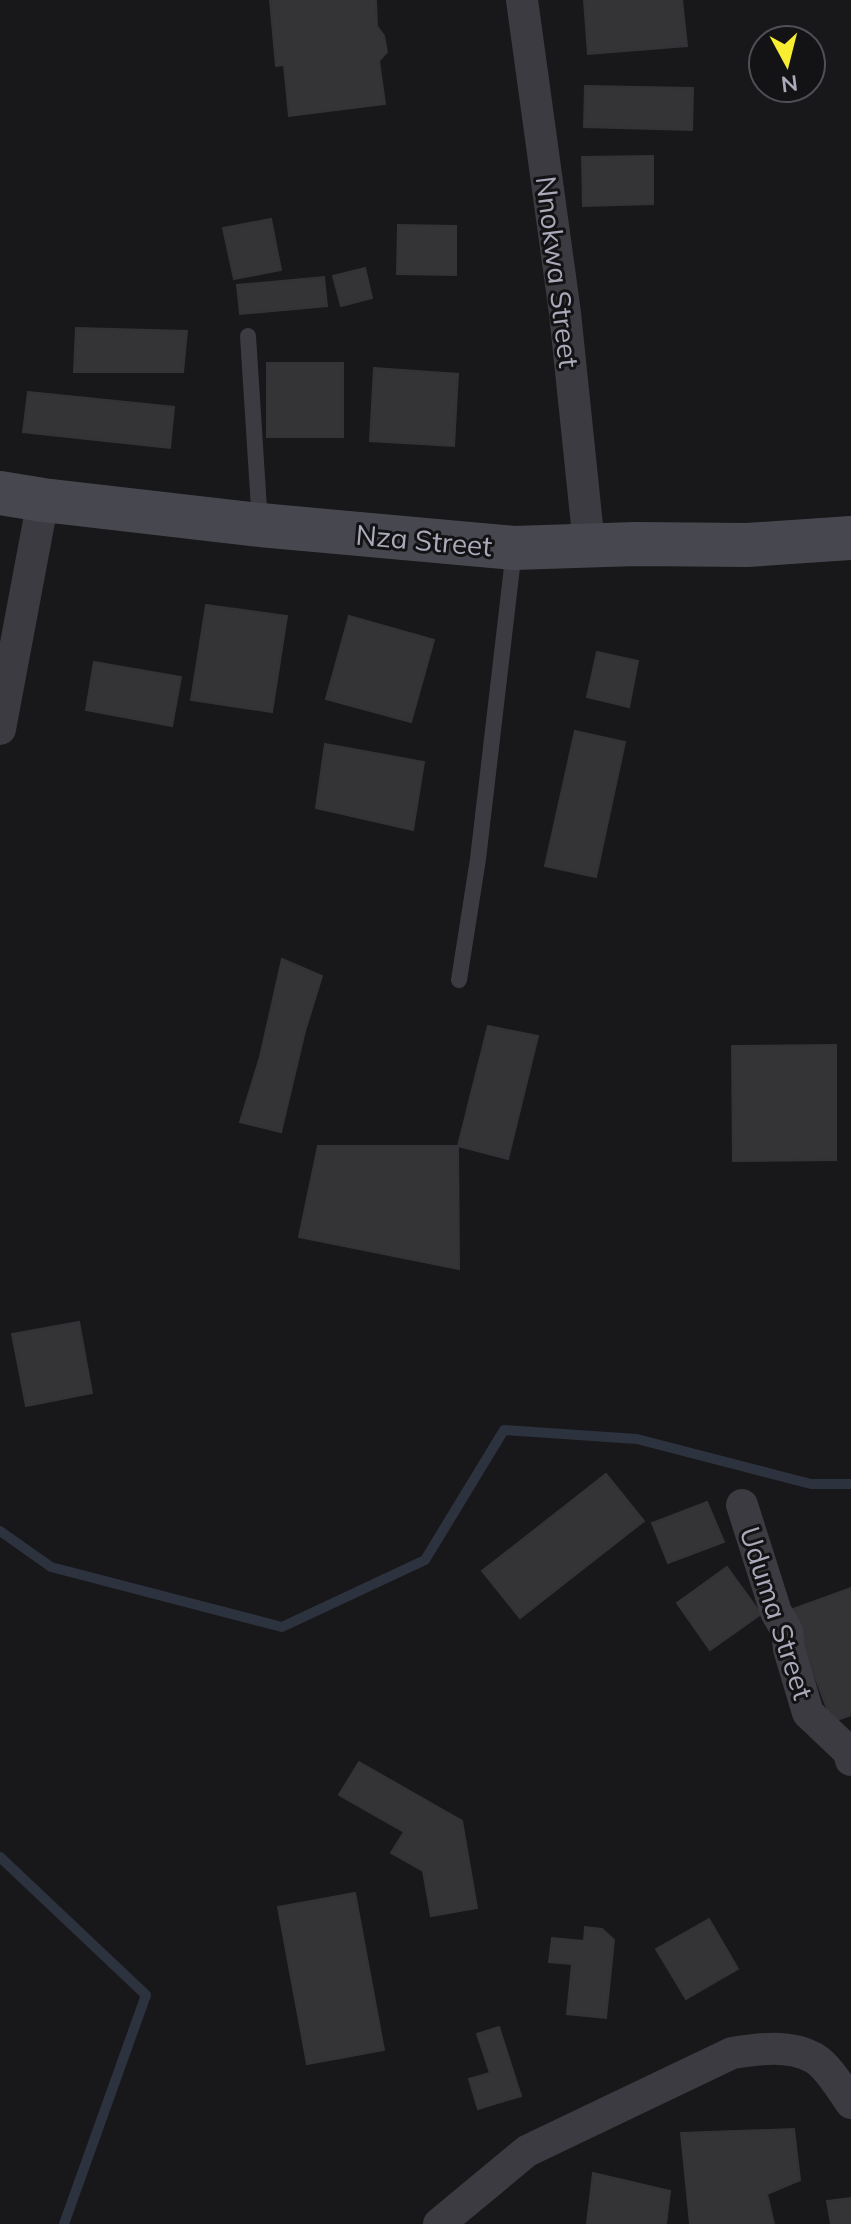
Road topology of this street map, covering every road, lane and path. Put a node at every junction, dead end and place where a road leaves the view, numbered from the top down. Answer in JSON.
{"nodes":[{"id":1,"x":522,"y":0,"type":"edge"},
{"id":2,"x":248,"y":336,"type":"dead end"},
{"id":3,"x":0,"y":493,"type":"edge"},
{"id":4,"x":43,"y":500,"type":"junction"},
{"id":5,"x":260,"y":525,"type":"junction"},
{"id":6,"x":851,"y":538,"type":"edge"},
{"id":7,"x":589,"y":545,"type":"junction"},
{"id":8,"x":514,"y":548,"type":"junction"},
{"id":9,"x":0,"y":729,"type":"edge"},
{"id":10,"x":459,"y":980,"type":"dead end"},
{"id":11,"x":742,"y":1505,"type":"dead end"},
{"id":12,"x":850,"y":1755,"type":"edge"},
{"id":13,"x":851,"y":2103,"type":"edge"},
{"id":14,"x":439,"y":2224,"type":"edge"}],
"edges":[{"from":1,"to":7,"type":"street","name":"Nnokwa Street"},
{"from":2,"to":5,"type":"lane"},
{"from":3,"to":4,"type":"street","name":"Nza Street"},
{"from":4,"to":5,"type":"street","name":"Nza Street"},
{"from":4,"to":9,"type":"street"},
{"from":5,"to":8,"type":"street","name":"Nza Street"},
{"from":6,"to":7,"type":"street","name":"Nza Street"},
{"from":7,"to":8,"type":"street","name":"Nza Street"},
{"from":8,"to":10,"type":"lane"},
{"from":11,"to":12,"type":"street","name":"Uduma Street"},
{"from":13,"to":14,"type":"street"}]}
